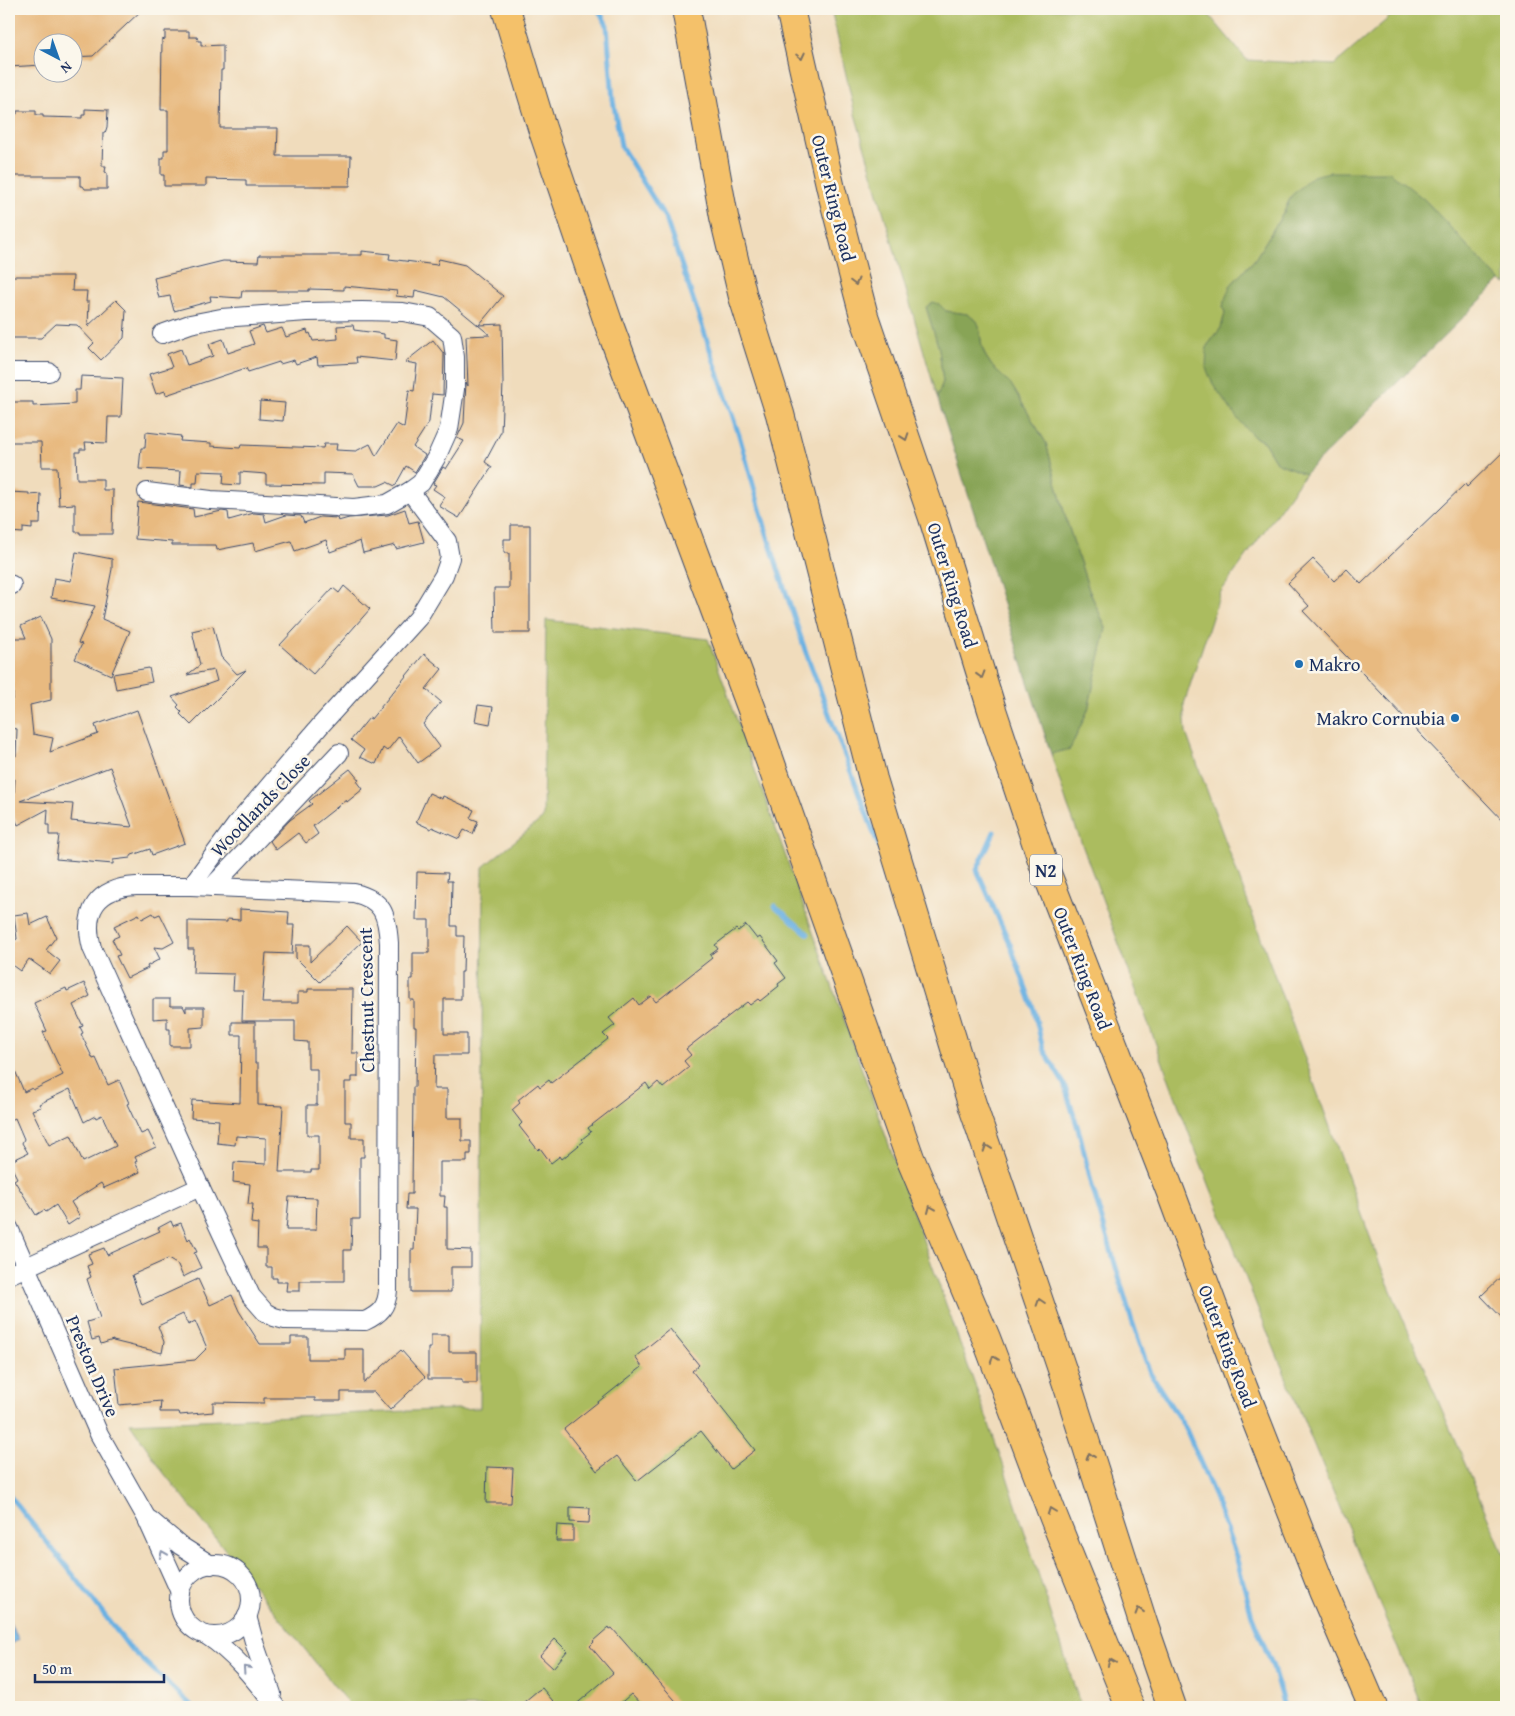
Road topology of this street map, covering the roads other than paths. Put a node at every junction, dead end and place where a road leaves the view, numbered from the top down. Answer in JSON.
{"nodes":[{"id":1,"x":506,"y":9,"type":"edge"},
{"id":2,"x":686,"y":9,"type":"edge"},
{"id":3,"x":790,"y":9,"type":"edge"},
{"id":4,"x":162,"y":334,"type":"dead end"},
{"id":5,"x":9,"y":372,"type":"edge"},
{"id":6,"x":49,"y":372,"type":"dead end"},
{"id":7,"x":410,"y":491,"type":"junction"},
{"id":8,"x":146,"y":492,"type":"dead end"},
{"id":9,"x":339,"y":753,"type":"dead end"},
{"id":10,"x":192,"y":886,"type":"junction"},
{"id":11,"x":212,"y":887,"type":"junction"},
{"id":12,"x":200,"y":1187,"type":"junction"},
{"id":13,"x":9,"y":1228,"type":"edge"},
{"id":14,"x":27,"y":1266,"type":"junction"},
{"id":15,"x":9,"y":1275,"type":"edge"},
{"id":16,"x":146,"y":1517,"type":"junction"},
{"id":17,"x":212,"y":1565,"type":"junction"},
{"id":18,"x":180,"y":1592,"type":"junction"},
{"id":19,"x":247,"y":1616,"type":"junction"},
{"id":20,"x":206,"y":1635,"type":"junction"},
{"id":21,"x":277,"y":1707,"type":"edge"},
{"id":22,"x":1130,"y":1707,"type":"edge"},
{"id":23,"x":1172,"y":1707,"type":"edge"},
{"id":24,"x":1373,"y":1707,"type":"edge"}],
"edges":[{"from":22,"to":1,"type":"highway","one_way":true},
{"from":23,"to":2,"type":"highway","one_way":true},
{"from":3,"to":24,"type":"highway","name":"Outer Ring Road","number":"N2","one_way":true},
{"from":4,"to":7,"type":"street"},
{"from":5,"to":6,"type":"street"},
{"from":7,"to":8,"type":"street"},
{"from":7,"to":10,"type":"street"},
{"from":9,"to":11,"type":"street","name":"Woodlands Close"},
{"from":10,"to":11,"type":"street","name":"Chestnut Crescent"},
{"from":10,"to":12,"type":"street","name":"Chestnut Crescent"},
{"from":11,"to":12,"type":"street","name":"Chestnut Crescent"},
{"from":12,"to":14,"type":"street"},
{"from":13,"to":14,"type":"street","name":"Preston Drive"},
{"from":14,"to":15,"type":"street"},
{"from":14,"to":16,"type":"street","name":"Preston Drive"},
{"from":16,"to":17,"type":"street","name":"Preston Drive"},
{"from":18,"to":16,"type":"street","name":"Preston Drive","one_way":true},
{"from":17,"to":18,"type":"street"},
{"from":17,"to":19,"type":"street","name":"Preston Drive"},
{"from":18,"to":20,"type":"street","name":"Preston Drive"},
{"from":19,"to":20,"type":"street"},
{"from":19,"to":21,"type":"street","name":"Preston Drive"},
{"from":21,"to":20,"type":"street","name":"Preston Drive","one_way":true}]}
